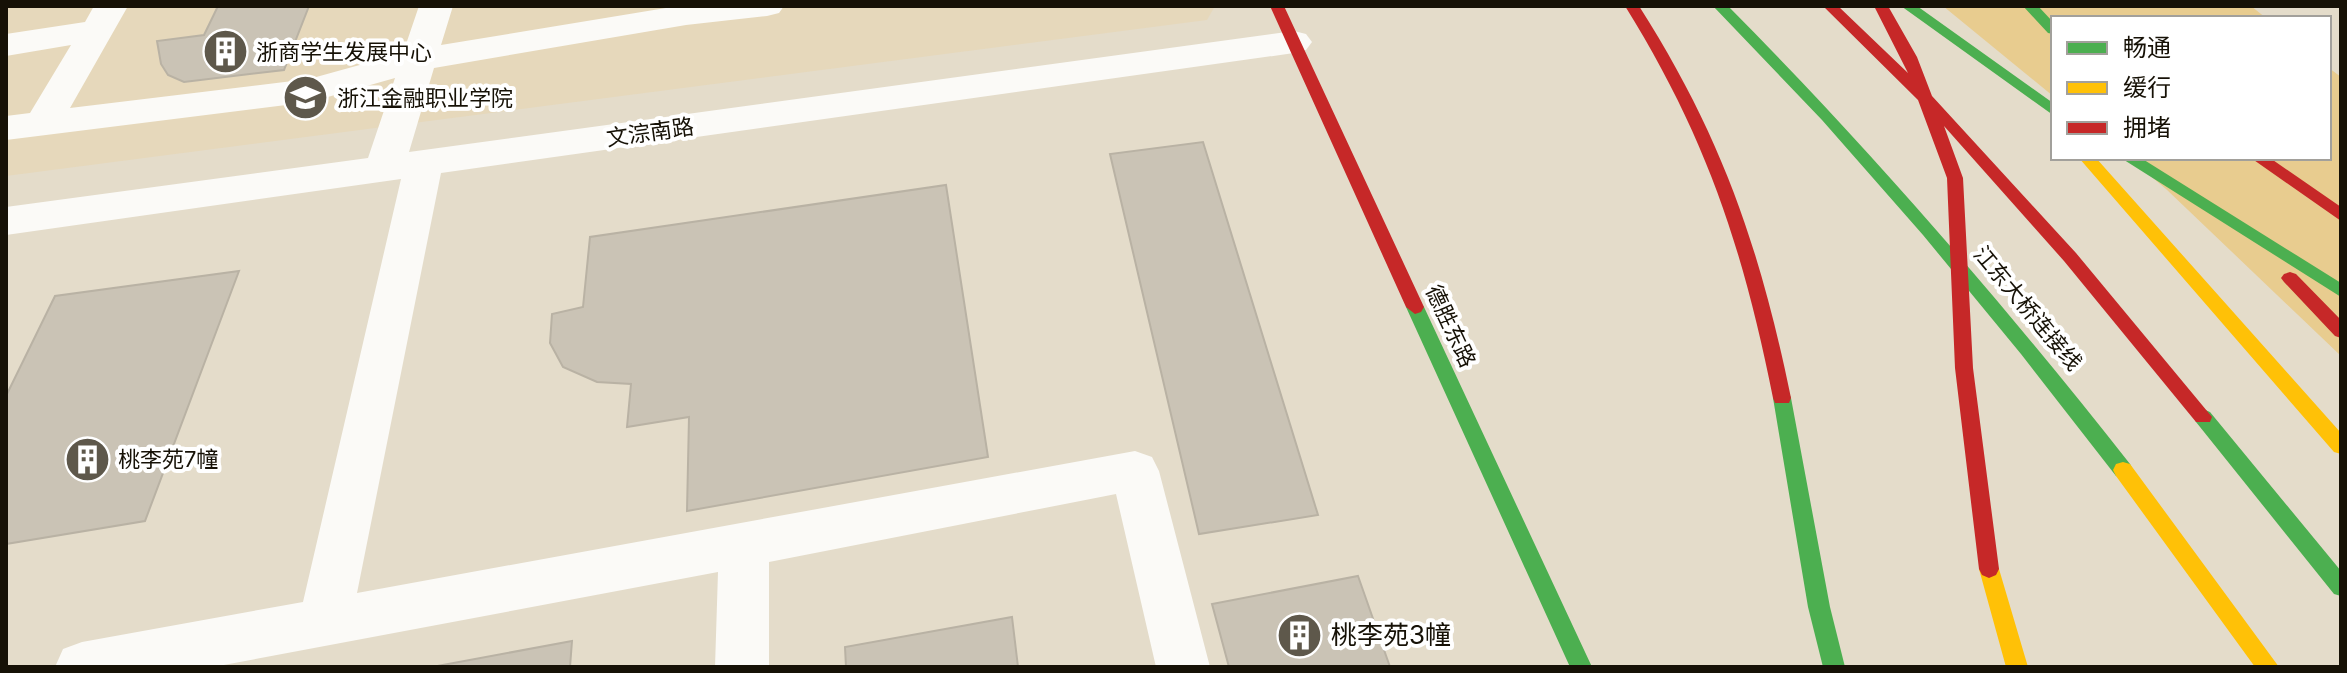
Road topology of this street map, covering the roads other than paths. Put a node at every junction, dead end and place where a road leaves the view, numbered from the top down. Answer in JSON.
{"nodes":[{"id":1,"x":436,"y":6,"type":"edge"},
{"id":2,"x":767,"y":6,"type":"edge"},
{"id":3,"x":1277,"y":6,"type":"edge"},
{"id":4,"x":1632,"y":6,"type":"edge"},
{"id":5,"x":1720,"y":6,"type":"edge"},
{"id":6,"x":1830,"y":6,"type":"edge"},
{"id":7,"x":1881,"y":6,"type":"edge"},
{"id":8,"x":1908,"y":6,"type":"edge"},
{"id":9,"x":2030,"y":6,"type":"edge"},
{"id":10,"x":686,"y":10,"type":"edge"},
{"id":11,"x":104,"y":18,"type":"edge"},
{"id":12,"x":2051,"y":28,"type":"edge"},
{"id":13,"x":1974,"y":29,"type":"dead end"},
{"id":14,"x":1294,"y":42,"type":"junction"},
{"id":15,"x":6,"y":45,"type":"edge"},
{"id":16,"x":418,"y":60,"type":"junction"},
{"id":17,"x":2051,"y":109,"type":"edge"},
{"id":18,"x":2051,"y":117,"type":"edge"},
{"id":19,"x":42,"y":124,"type":"junction"},
{"id":20,"x":6,"y":128,"type":"edge"},
{"id":21,"x":2089,"y":160,"type":"edge"},
{"id":22,"x":2132,"y":160,"type":"edge"},
{"id":23,"x":2262,"y":160,"type":"edge"},
{"id":24,"x":404,"y":166,"type":"junction"},
{"id":25,"x":2187,"y":170,"type":"dead end"},
{"id":26,"x":2341,"y":215,"type":"edge"},
{"id":27,"x":6,"y":221,"type":"edge"},
{"id":28,"x":2341,"y":291,"type":"edge"},
{"id":29,"x":2341,"y":331,"type":"edge"},
{"id":30,"x":2341,"y":446,"type":"edge"},
{"id":31,"x":744,"y":545,"type":"junction"},
{"id":32,"x":2341,"y":587,"type":"edge"},
{"id":33,"x":325,"y":622,"type":"junction"},
{"id":34,"x":82,"y":667,"type":"edge"},
{"id":35,"x":742,"y":667,"type":"edge"},
{"id":36,"x":1183,"y":667,"type":"edge"},
{"id":37,"x":1581,"y":667,"type":"edge"},
{"id":38,"x":1834,"y":667,"type":"edge"},
{"id":39,"x":2017,"y":667,"type":"edge"},
{"id":40,"x":2268,"y":667,"type":"edge"}],
"edges":[{"from":1,"to":16,"type":"street"},
{"from":2,"to":10,"type":"street"},
{"from":3,"to":14,"type":"main road","name":"德胜东路"},
{"from":4,"to":38,"type":"main road"},
{"from":5,"to":40,"type":"main road","name":"江东大桥连接线"},
{"from":6,"to":32,"type":"main road"},
{"from":7,"to":39,"type":"main road"},
{"from":8,"to":17,"type":"main road"},
{"from":9,"to":12,"type":"main road"},
{"from":10,"to":16,"type":"street"},
{"from":11,"to":15,"type":"street"},
{"from":11,"to":19,"type":"street"},
{"from":13,"to":18,"type":"main road"},
{"from":14,"to":24,"type":"street","name":"文淙南路"},
{"from":14,"to":37,"type":"main road","name":"德胜东路"},
{"from":16,"to":19,"type":"street"},
{"from":16,"to":24,"type":"street"},
{"from":19,"to":20,"type":"street"},
{"from":21,"to":30,"type":"main road"},
{"from":22,"to":28,"type":"main road"},
{"from":23,"to":26,"type":"main road"},
{"from":24,"to":27,"type":"street","name":"文淙南路"},
{"from":24,"to":33,"type":"street"},
{"from":25,"to":29,"type":"main road"},
{"from":31,"to":33,"type":"street"},
{"from":31,"to":35,"type":"street"},
{"from":31,"to":36,"type":"street"},
{"from":33,"to":34,"type":"street"}]}
